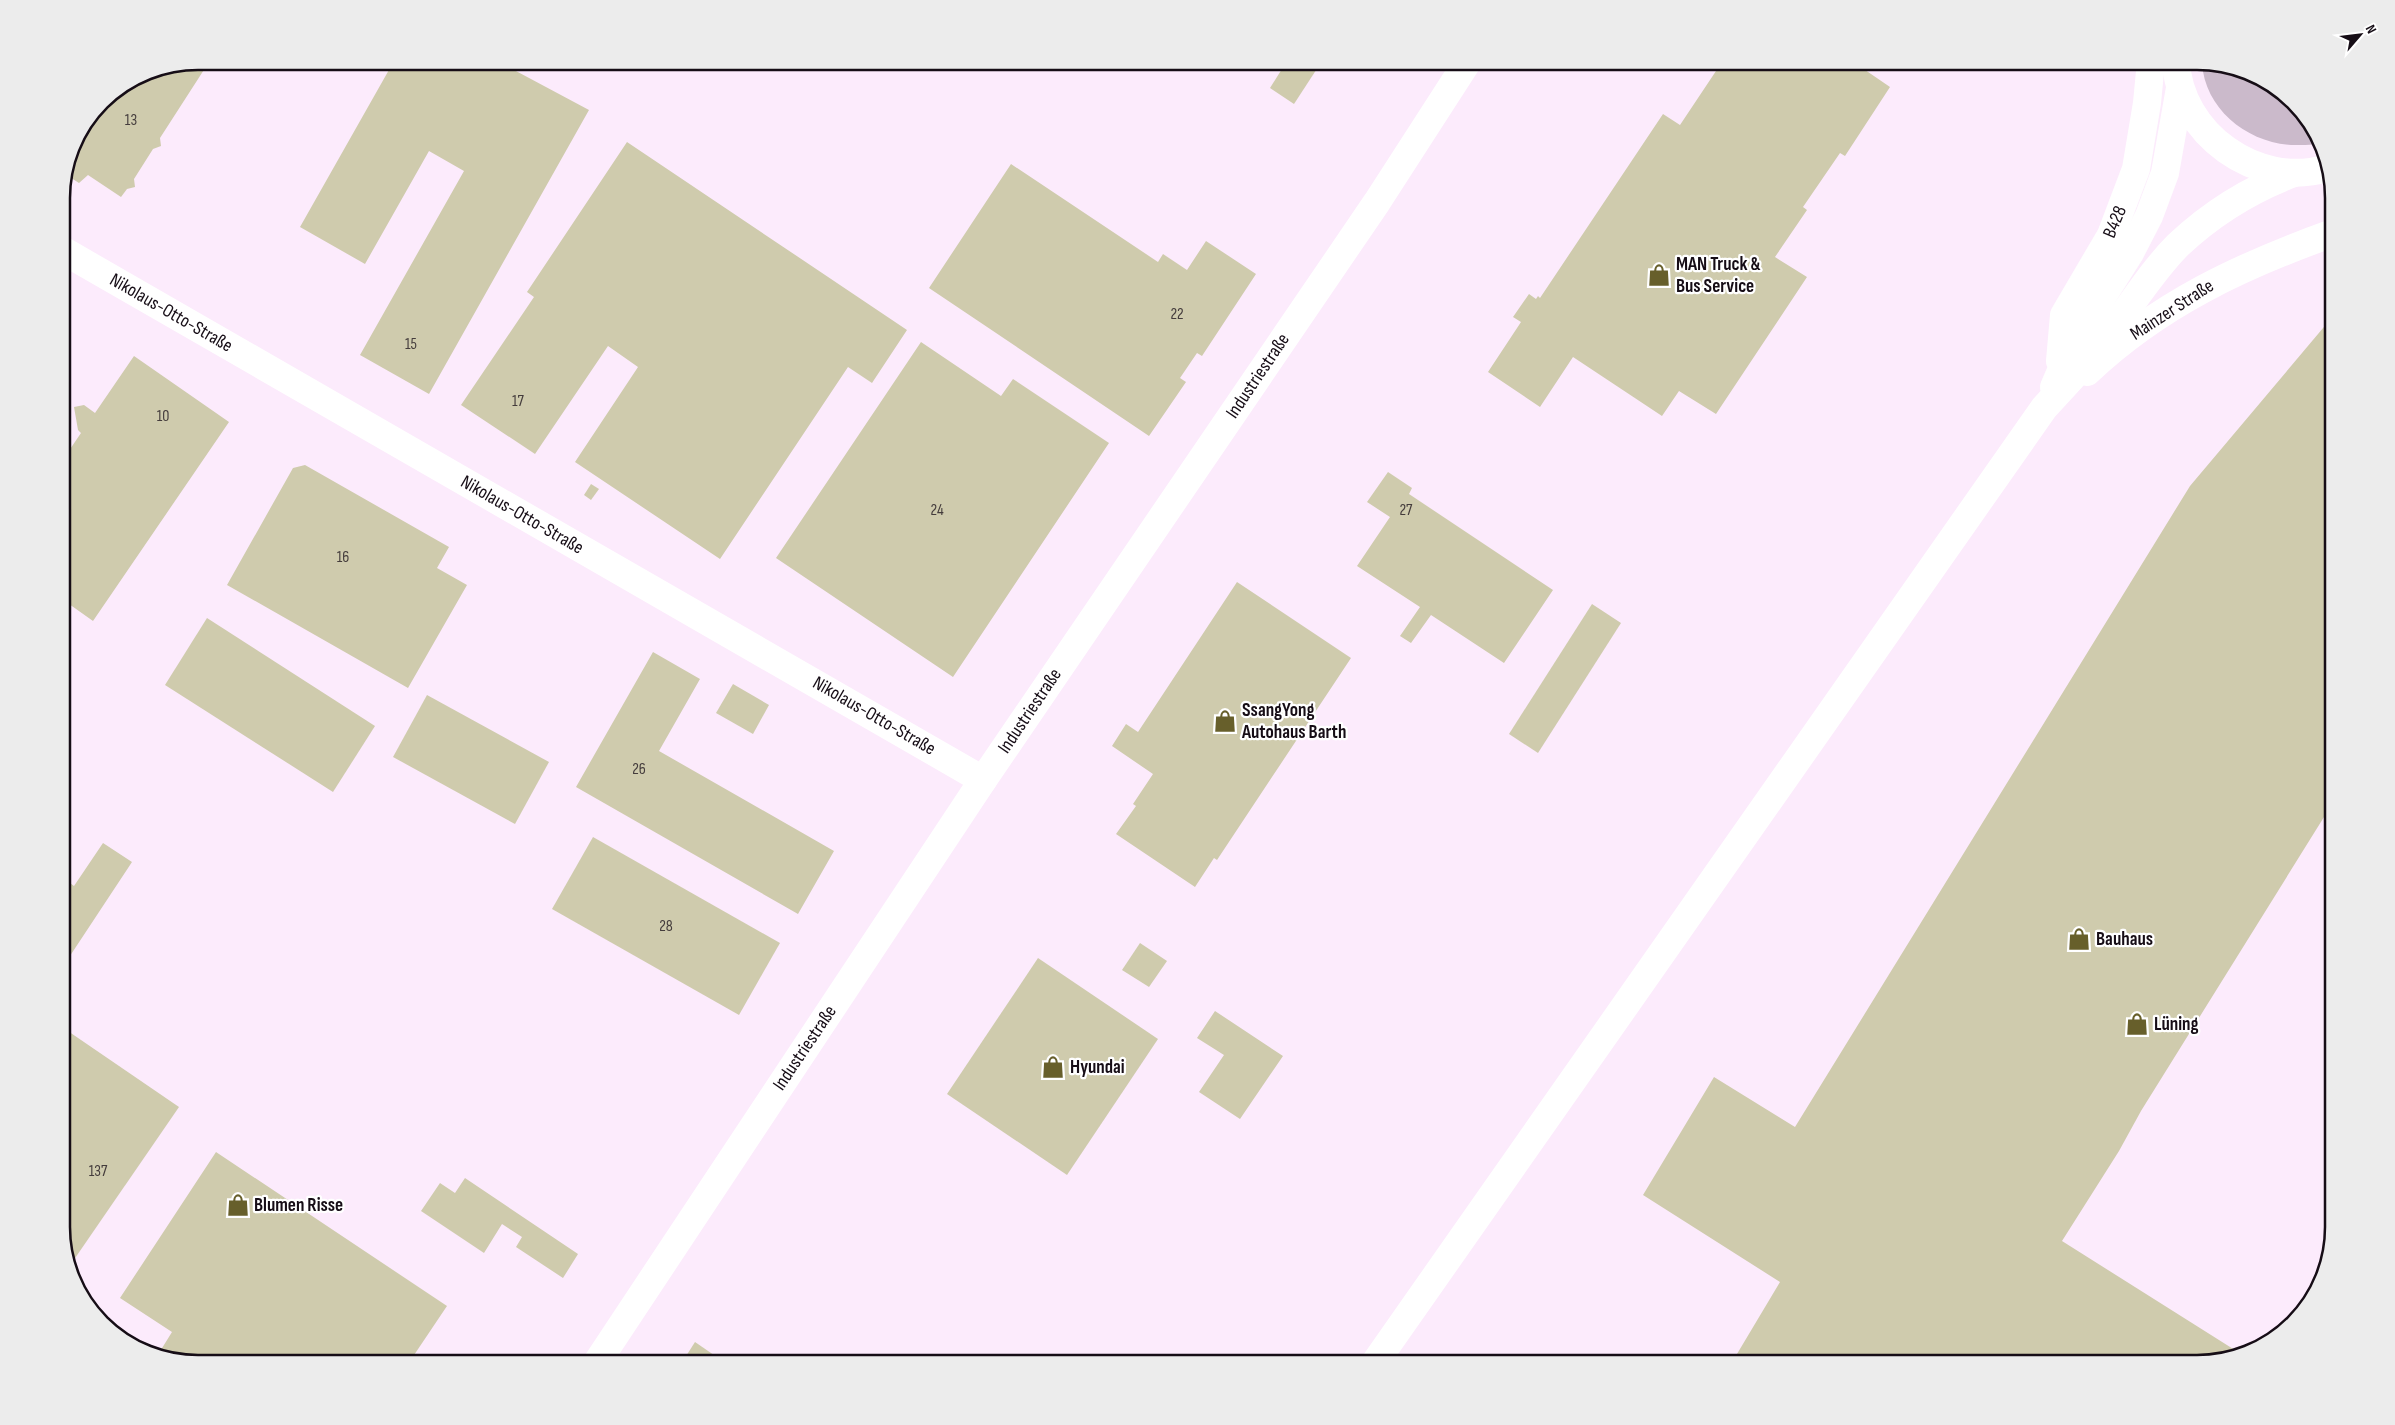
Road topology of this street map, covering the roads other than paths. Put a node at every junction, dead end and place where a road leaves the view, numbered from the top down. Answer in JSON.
{"nodes":[{"id":1,"x":1462,"y":70,"type":"edge"},
{"id":2,"x":2151,"y":70,"type":"edge"},
{"id":3,"x":2177,"y":70,"type":"edge"},
{"id":4,"x":2180,"y":88,"type":"junction"},
{"id":5,"x":2322,"y":169,"type":"edge"},
{"id":6,"x":2294,"y":173,"type":"junction"},
{"id":7,"x":2325,"y":237,"type":"edge"},
{"id":8,"x":70,"y":255,"type":"edge"},
{"id":9,"x":2059,"y":374,"type":"junction"},
{"id":10,"x":2039,"y":416,"type":"junction"},
{"id":11,"x":983,"y":780,"type":"junction"},
{"id":12,"x":602,"y":1355,"type":"edge"},
{"id":13,"x":1380,"y":1355,"type":"edge"}],
"edges":[{"from":1,"to":11,"type":"street","name":"Industriestraße"},
{"from":2,"to":9,"type":"street","name":"B428"},
{"from":3,"to":4,"type":"street"},
{"from":4,"to":6,"type":"street"},
{"from":4,"to":9,"type":"street"},
{"from":5,"to":6,"type":"street"},
{"from":6,"to":10,"type":"street"},
{"from":7,"to":10,"type":"street","name":"Mainzer Straße"},
{"from":8,"to":11,"type":"street","name":"Nikolaus-Otto-Straße"},
{"from":9,"to":10,"type":"street"},
{"from":10,"to":13,"type":"street"},
{"from":11,"to":12,"type":"street","name":"Industriestraße"}]}
